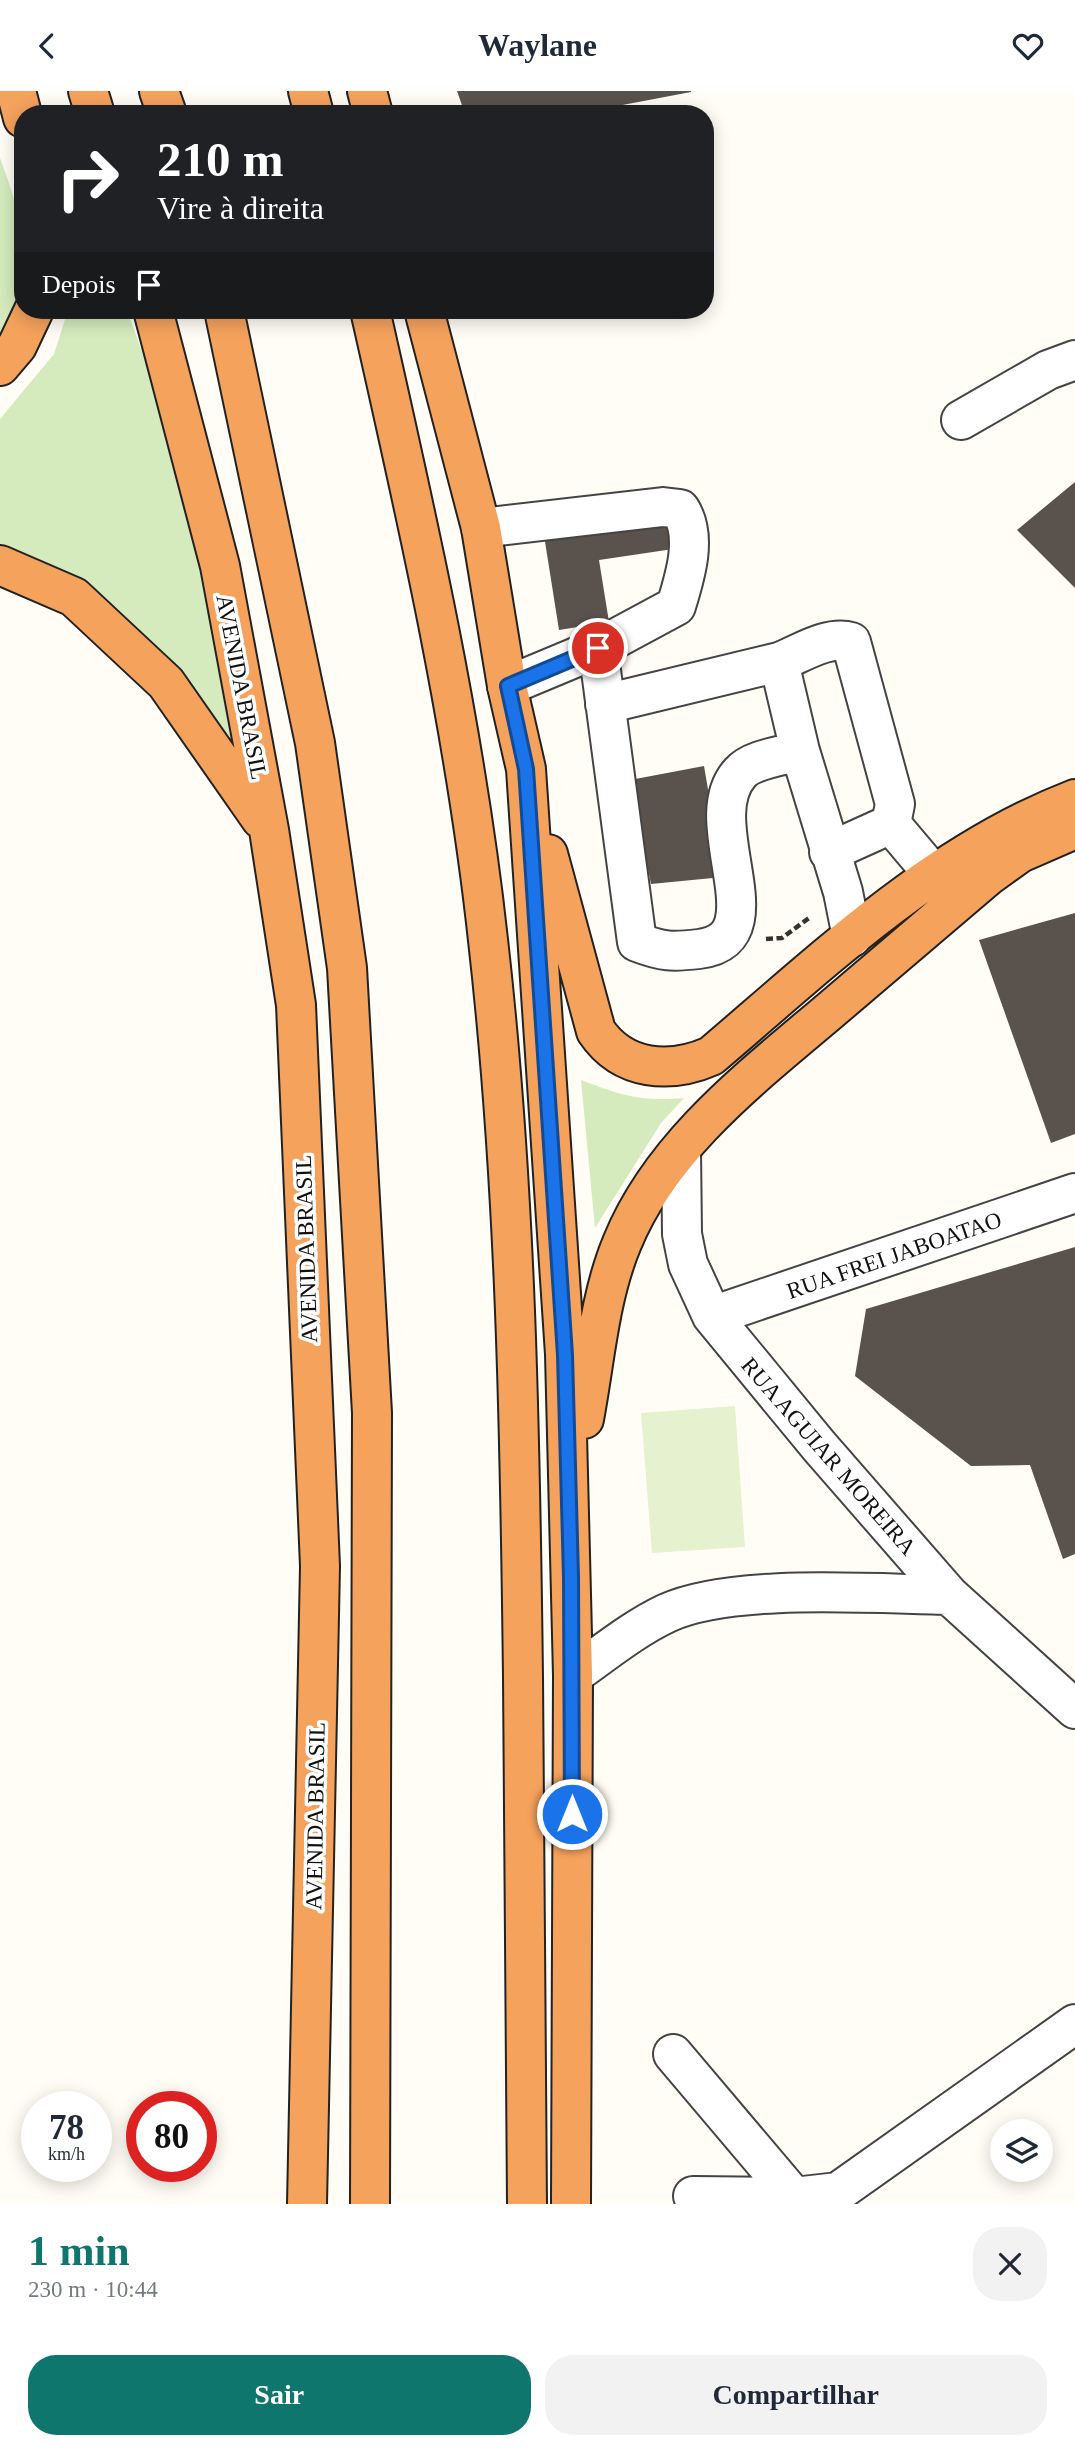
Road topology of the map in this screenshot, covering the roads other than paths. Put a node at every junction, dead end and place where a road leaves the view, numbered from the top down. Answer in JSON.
{"nodes":[{"id":1,"x":30,"y":319,"type":"edge"},
{"id":2,"x":155,"y":319,"type":"edge"},
{"id":3,"x":226,"y":319,"type":"edge"},
{"id":4,"x":372,"y":319,"type":"edge"},
{"id":5,"x":426,"y":319,"type":"edge"},
{"id":6,"x":1075,"y":360,"type":"edge"},
{"id":7,"x":0,"y":366,"type":"edge"},
{"id":8,"x":961,"y":420,"type":"dead end"},
{"id":9,"x":481,"y":528,"type":"junction"},
{"id":10,"x":0,"y":565,"type":"edge"},
{"id":11,"x":598,"y":648,"type":"junction"},
{"id":12,"x":779,"y":663,"type":"junction"},
{"id":13,"x":508,"y":686,"type":"junction"},
{"id":14,"x":606,"y":704,"type":"junction"},
{"id":15,"x":800,"y":751,"type":"junction"},
{"id":16,"x":526,"y":769,"type":"junction"},
{"id":17,"x":1075,"y":799,"type":"edge"},
{"id":18,"x":891,"y":824,"type":"junction"},
{"id":19,"x":1075,"y":829,"type":"edge"},
{"id":20,"x":269,"y":830,"type":"junction"},
{"id":21,"x":829,"y":852,"type":"junction"},
{"id":22,"x":934,"y":875,"type":"junction"},
{"id":23,"x":852,"y":937,"type":"junction"},
{"id":24,"x":681,"y":1150,"type":"junction"},
{"id":25,"x":1075,"y":1193,"type":"edge"},
{"id":26,"x":712,"y":1316,"type":"junction"},
{"id":27,"x":570,"y":1503,"type":"junction"},
{"id":28,"x":949,"y":1595,"type":"junction"},
{"id":29,"x":573,"y":1675,"type":"junction"},
{"id":30,"x":1075,"y":1709,"type":"edge"},
{"id":31,"x":1075,"y":2024,"type":"edge"},
{"id":32,"x":673,"y":2054,"type":"dead end"},
{"id":33,"x":693,"y":2196,"type":"dead end"},
{"id":34,"x":794,"y":2197,"type":"junction"},
{"id":35,"x":838,"y":2198,"type":"edge"},
{"id":36,"x":307,"y":2204,"type":"edge"},
{"id":37,"x":370,"y":2204,"type":"edge"},
{"id":38,"x":527,"y":2204,"type":"edge"},
{"id":39,"x":572,"y":2204,"type":"edge"}],
"edges":[{"from":1,"to":7,"type":"highway"},
{"from":2,"to":20,"type":"highway","name":"AVENIDA BRASIL"},
{"from":3,"to":37,"type":"highway"},
{"from":4,"to":38,"type":"highway"},
{"from":5,"to":9,"type":"highway"},
{"from":6,"to":8,"type":"street"},
{"from":9,"to":11,"type":"street"},
{"from":9,"to":13,"type":"highway"},
{"from":10,"to":20,"type":"highway"},
{"from":11,"to":13,"type":"street"},
{"from":11,"to":14,"type":"street"},
{"from":12,"to":14,"type":"street"},
{"from":12,"to":15,"type":"street"},
{"from":12,"to":18,"type":"street"},
{"from":13,"to":16,"type":"highway"},
{"from":14,"to":15,"type":"street"},
{"from":15,"to":21,"type":"street"},
{"from":16,"to":23,"type":"highway"},
{"from":16,"to":27,"type":"highway"},
{"from":17,"to":22,"type":"highway"},
{"from":18,"to":21,"type":"street"},
{"from":18,"to":22,"type":"street"},
{"from":19,"to":24,"type":"highway"},
{"from":20,"to":36,"type":"highway","name":"AVENIDA BRASIL"},
{"from":21,"to":23,"type":"street"},
{"from":22,"to":23,"type":"highway"},
{"from":24,"to":26,"type":"street","name":"RUA AGUIAR MOREIRA"},
{"from":24,"to":27,"type":"highway"},
{"from":25,"to":26,"type":"street","name":"RUA FREI JABOATAO"},
{"from":26,"to":28,"type":"street","name":"RUA AGUIAR MOREIRA"},
{"from":27,"to":29,"type":"highway"},
{"from":28,"to":29,"type":"street"},
{"from":28,"to":30,"type":"street","name":"RUA AGUIAR MOREIRA"},
{"from":29,"to":39,"type":"highway"},
{"from":31,"to":35,"type":"street"},
{"from":32,"to":34,"type":"street"},
{"from":33,"to":34,"type":"street"},
{"from":34,"to":35,"type":"street"}]}
